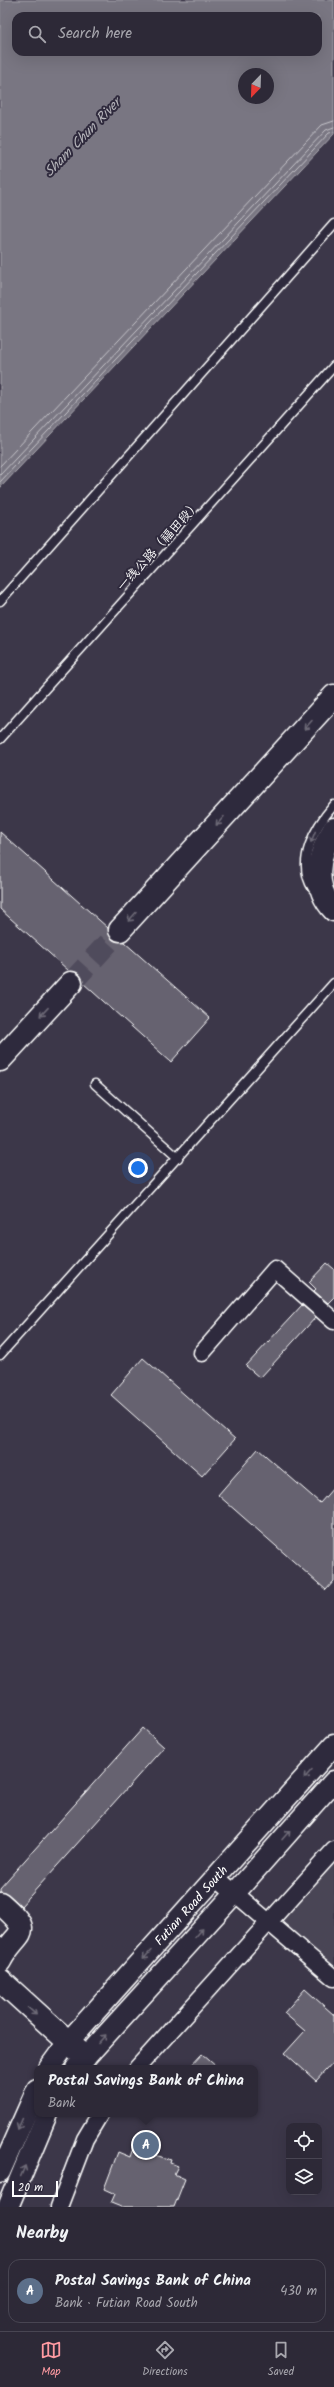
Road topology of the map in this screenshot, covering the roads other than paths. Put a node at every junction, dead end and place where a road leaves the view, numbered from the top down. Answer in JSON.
{"nodes":[{"id":1,"x":334,"y":224,"type":"edge"},
{"id":2,"x":334,"y":366,"type":"edge"},
{"id":3,"x":0,"y":601,"type":"edge"},
{"id":4,"x":334,"y":696,"type":"edge"},
{"id":5,"x":0,"y":739,"type":"edge"},
{"id":6,"x":334,"y":805,"type":"edge"},
{"id":7,"x":334,"y":829,"type":"edge"},
{"id":8,"x":334,"y":910,"type":"edge"},
{"id":9,"x":120,"y":930,"type":"tunnel mouth"},
{"id":10,"x":334,"y":983,"type":"edge"},
{"id":11,"x":71,"y":984,"type":"tunnel mouth"},
{"id":12,"x":0,"y":1060,"type":"edge"},
{"id":13,"x":95,"y":1084,"type":"dead end"},
{"id":14,"x":178,"y":1158,"type":"junction"},
{"id":15,"x":334,"y":1320,"type":"edge"},
{"id":16,"x":202,"y":1353,"type":"dead end"},
{"id":17,"x":0,"y":1355,"type":"edge"},
{"id":18,"x":334,"y":1745,"type":"edge"},
{"id":19,"x":334,"y":1781,"type":"edge"},
{"id":20,"x":334,"y":1850,"type":"edge"},
{"id":21,"x":216,"y":1877,"type":"junction"},
{"id":22,"x":235,"y":1893,"type":"junction"},
{"id":23,"x":0,"y":1903,"type":"edge"},
{"id":24,"x":269,"y":1922,"type":"junction"},
{"id":25,"x":0,"y":1960,"type":"edge"},
{"id":26,"x":334,"y":1978,"type":"edge"},
{"id":27,"x":0,"y":1980,"type":"edge"},
{"id":28,"x":68,"y":2042,"type":"junction"},
{"id":29,"x":81,"y":2062,"type":"edge"},
{"id":30,"x":51,"y":2065,"type":"edge"},
{"id":31,"x":140,"y":2065,"type":"edge"},
{"id":32,"x":34,"y":2096,"type":"edge"},
{"id":33,"x":46,"y":2117,"type":"edge"},
{"id":34,"x":98,"y":2117,"type":"edge"},
{"id":35,"x":0,"y":2172,"type":"edge"},
{"id":36,"x":8,"y":2207,"type":"edge"},
{"id":37,"x":59,"y":2207,"type":"edge"}],
"edges":[{"from":1,"to":3,"type":"lane"},
{"from":2,"to":5,"type":"lane","name":"一线公路（福田段）"},
{"from":4,"to":9,"type":"main road","one_way":true},
{"from":6,"to":8,"type":"lane","one_way":true},
{"from":7,"to":8,"type":"main road"},
{"from":10,"to":14,"type":"lane"},
{"from":11,"to":12,"type":"main road","one_way":true},
{"from":13,"to":14,"type":"lane"},
{"from":14,"to":17,"type":"lane"},
{"from":15,"to":16,"type":"street"},
{"from":18,"to":21,"type":"street","name":"Futian Road South","one_way":true},
{"from":22,"to":19,"type":"street","name":"Futian Road South","one_way":true},
{"from":20,"to":24,"type":"street"},
{"from":21,"to":22,"type":"street"},
{"from":21,"to":28,"type":"street","name":"Futian Road South","one_way":true},
{"from":22,"to":24,"type":"street"},
{"from":29,"to":22,"type":"street","name":"Futian Road South","one_way":true},
{"from":23,"to":25,"type":"main road"},
{"from":24,"to":26,"type":"street"},
{"from":24,"to":31,"type":"street"},
{"from":27,"to":28,"type":"main road","one_way":true},
{"from":28,"to":29,"type":"main road"},
{"from":28,"to":30,"type":"street","name":"Futian Road South"},
{"from":32,"to":35,"type":"street","one_way":true},
{"from":36,"to":33,"type":"street","one_way":true},
{"from":34,"to":37,"type":"street"}]}
